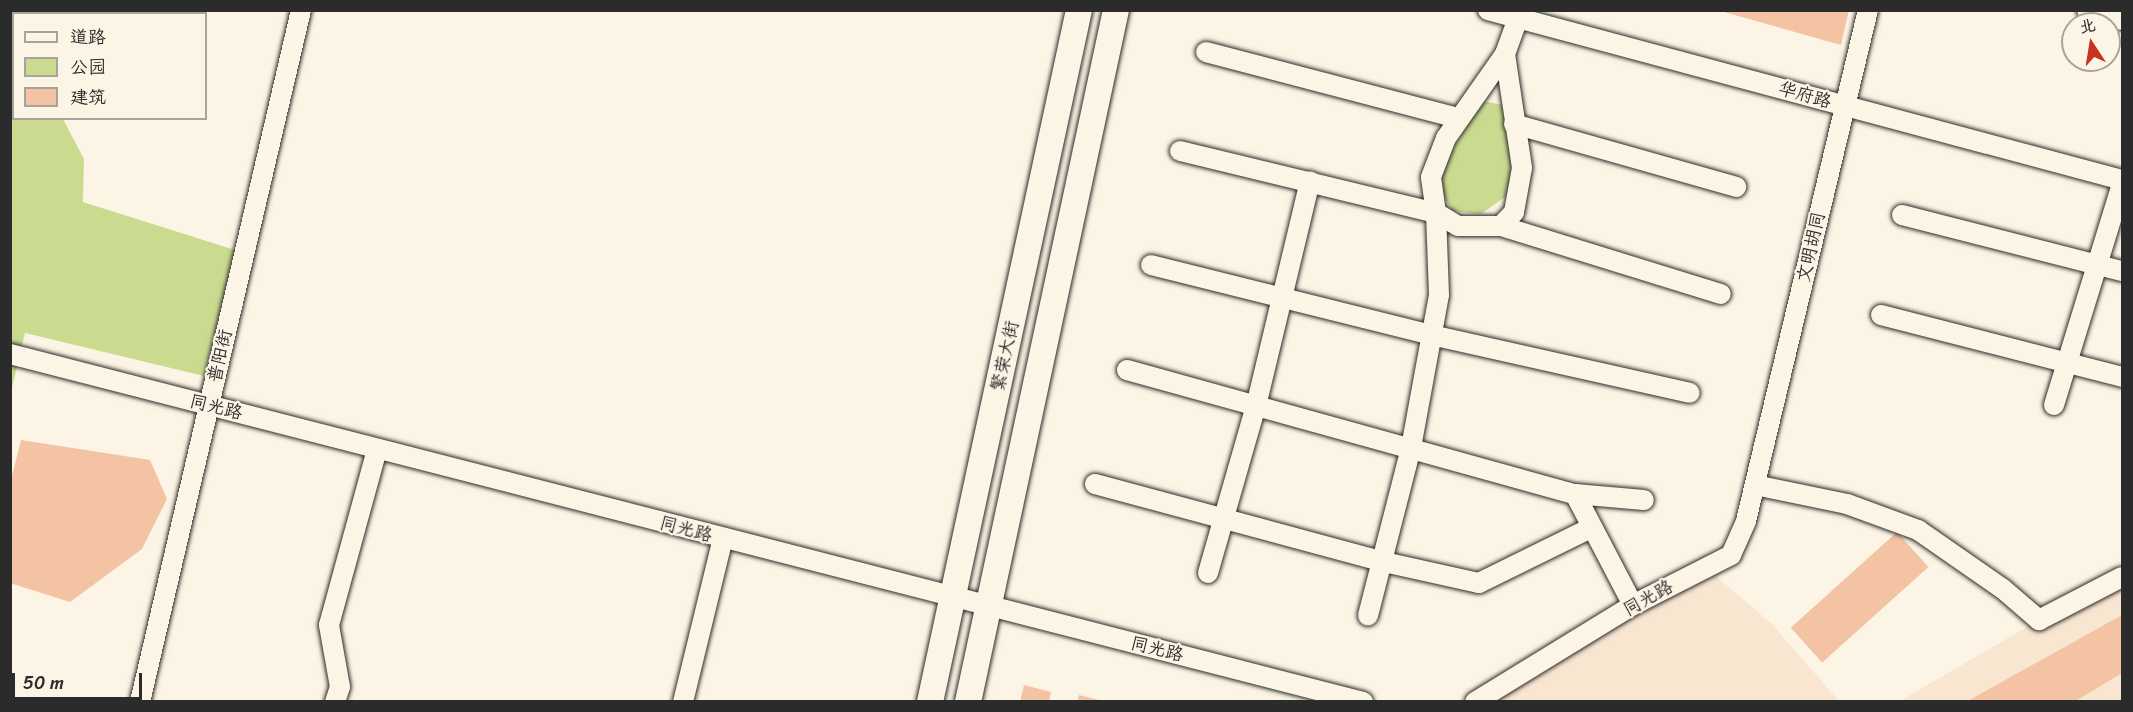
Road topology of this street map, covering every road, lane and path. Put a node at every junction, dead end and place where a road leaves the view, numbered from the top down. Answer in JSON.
{"nodes":[{"id":1,"x":301,"y":10,"type":"edge"},
{"id":2,"x":1079,"y":10,"type":"edge"},
{"id":3,"x":1116,"y":10,"type":"edge"},
{"id":4,"x":1488,"y":10,"type":"edge"},
{"id":5,"x":1868,"y":10,"type":"edge"},
{"id":6,"x":2087,"y":10,"type":"edge"},
{"id":7,"x":1518,"y":18,"type":"junction"},
{"id":8,"x":2122,"y":20,"type":"edge"},
{"id":9,"x":1206,"y":52,"type":"dead end"},
{"id":10,"x":1506,"y":54,"type":"junction"},
{"id":11,"x":1845,"y":106,"type":"junction"},
{"id":12,"x":1458,"y":118,"type":"junction"},
{"id":13,"x":1514,"y":124,"type":"junction"},
{"id":14,"x":1180,"y":151,"type":"dead end"},
{"id":15,"x":1310,"y":182,"type":"junction"},
{"id":16,"x":2122,"y":182,"type":"edge"},
{"id":17,"x":1736,"y":187,"type":"dead end"},
{"id":18,"x":1436,"y":213,"type":"junction"},
{"id":19,"x":1902,"y":215,"type":"dead end"},
{"id":20,"x":1501,"y":226,"type":"junction"},
{"id":21,"x":1151,"y":265,"type":"dead end"},
{"id":22,"x":2098,"y":265,"type":"junction"},
{"id":23,"x":2122,"y":271,"type":"edge"},
{"id":24,"x":1721,"y":294,"type":"dead end"},
{"id":25,"x":1284,"y":298,"type":"junction"},
{"id":26,"x":1881,"y":315,"type":"dead end"},
{"id":27,"x":1431,"y":335,"type":"junction"},
{"id":28,"x":10,"y":354,"type":"edge"},
{"id":29,"x":2068,"y":363,"type":"junction"},
{"id":30,"x":1127,"y":370,"type":"dead end"},
{"id":31,"x":2122,"y":377,"type":"edge"},
{"id":32,"x":1690,"y":393,"type":"dead end"},
{"id":33,"x":208,"y":405,"type":"junction"},
{"id":34,"x":2054,"y":405,"type":"dead end"},
{"id":35,"x":1256,"y":406,"type":"junction"},
{"id":36,"x":1411,"y":448,"type":"junction"},
{"id":37,"x":377,"y":449,"type":"junction"},
{"id":38,"x":1095,"y":484,"type":"dead end"},
{"id":39,"x":1755,"y":484,"type":"junction"},
{"id":40,"x":1575,"y":494,"type":"junction"},
{"id":41,"x":1644,"y":500,"type":"dead end"},
{"id":42,"x":1222,"y":518,"type":"junction"},
{"id":43,"x":1746,"y":521,"type":"joint"},
{"id":44,"x":1591,"y":528,"type":"junction"},
{"id":45,"x":723,"y":538,"type":"junction"},
{"id":46,"x":1384,"y":562,"type":"junction"},
{"id":47,"x":1208,"y":573,"type":"dead end"},
{"id":48,"x":2122,"y":577,"type":"edge"},
{"id":49,"x":953,"y":598,"type":"junction"},
{"id":50,"x":1633,"y":604,"type":"junction"},
{"id":51,"x":990,"y":607,"type":"junction"},
{"id":52,"x":1368,"y":616,"type":"dead end"},
{"id":53,"x":140,"y":702,"type":"edge"},
{"id":54,"x":335,"y":702,"type":"edge"},
{"id":55,"x":683,"y":702,"type":"edge"},
{"id":56,"x":930,"y":702,"type":"edge"},
{"id":57,"x":968,"y":702,"type":"edge"},
{"id":58,"x":1363,"y":702,"type":"edge"},
{"id":59,"x":1475,"y":702,"type":"edge"}],
"edges":[{"from":1,"to":33,"type":"street","name":"普阳街"},
{"from":2,"to":49,"type":"main road","name":"繁荣大街"},
{"from":3,"to":51,"type":"main road","name":"繁荣大街"},
{"from":4,"to":7,"type":"street","name":"华府路"},
{"from":5,"to":11,"type":"street","name":"文明胡同"},
{"from":6,"to":8,"type":"street"},
{"from":7,"to":10,"type":"street"},
{"from":7,"to":11,"type":"street","name":"华府路"},
{"from":9,"to":12,"type":"street"},
{"from":10,"to":12,"type":"street"},
{"from":10,"to":13,"type":"street"},
{"from":11,"to":16,"type":"street","name":"华府路"},
{"from":11,"to":39,"type":"street","name":"文明胡同"},
{"from":12,"to":18,"type":"street"},
{"from":13,"to":17,"type":"street"},
{"from":13,"to":20,"type":"street"},
{"from":14,"to":15,"type":"street"},
{"from":15,"to":18,"type":"street"},
{"from":15,"to":25,"type":"street"},
{"from":16,"to":22,"type":"street"},
{"from":18,"to":20,"type":"street"},
{"from":18,"to":27,"type":"street"},
{"from":19,"to":22,"type":"street"},
{"from":20,"to":24,"type":"street"},
{"from":21,"to":25,"type":"street"},
{"from":22,"to":23,"type":"street"},
{"from":22,"to":29,"type":"street"},
{"from":25,"to":27,"type":"street"},
{"from":25,"to":35,"type":"street"},
{"from":26,"to":29,"type":"street"},
{"from":27,"to":32,"type":"street"},
{"from":27,"to":36,"type":"street"},
{"from":28,"to":33,"type":"street","name":"同光路"},
{"from":29,"to":31,"type":"street"},
{"from":29,"to":34,"type":"street"},
{"from":30,"to":35,"type":"street"},
{"from":33,"to":37,"type":"street","name":"同光路"},
{"from":33,"to":53,"type":"street","name":"普阳街"},
{"from":35,"to":36,"type":"street"},
{"from":35,"to":42,"type":"street"},
{"from":36,"to":40,"type":"street"},
{"from":36,"to":46,"type":"street"},
{"from":37,"to":45,"type":"street","name":"同光路"},
{"from":37,"to":54,"type":"street"},
{"from":38,"to":42,"type":"street"},
{"from":39,"to":43,"type":"street","name":"文明胡同"},
{"from":39,"to":48,"type":"street"},
{"from":40,"to":41,"type":"street"},
{"from":40,"to":44,"type":"street"},
{"from":42,"to":46,"type":"street"},
{"from":42,"to":47,"type":"street"},
{"from":43,"to":50,"type":"street","name":"同光路"},
{"from":44,"to":46,"type":"street"},
{"from":44,"to":50,"type":"street"},
{"from":45,"to":49,"type":"street","name":"同光路"},
{"from":45,"to":55,"type":"street"},
{"from":46,"to":52,"type":"street"},
{"from":49,"to":51,"type":"street","name":"同光路"},
{"from":49,"to":56,"type":"main road","name":"繁荣大街"},
{"from":50,"to":59,"type":"street","name":"同光路"},
{"from":51,"to":57,"type":"main road","name":"繁荣大街"},
{"from":51,"to":58,"type":"street","name":"同光路"}]}
